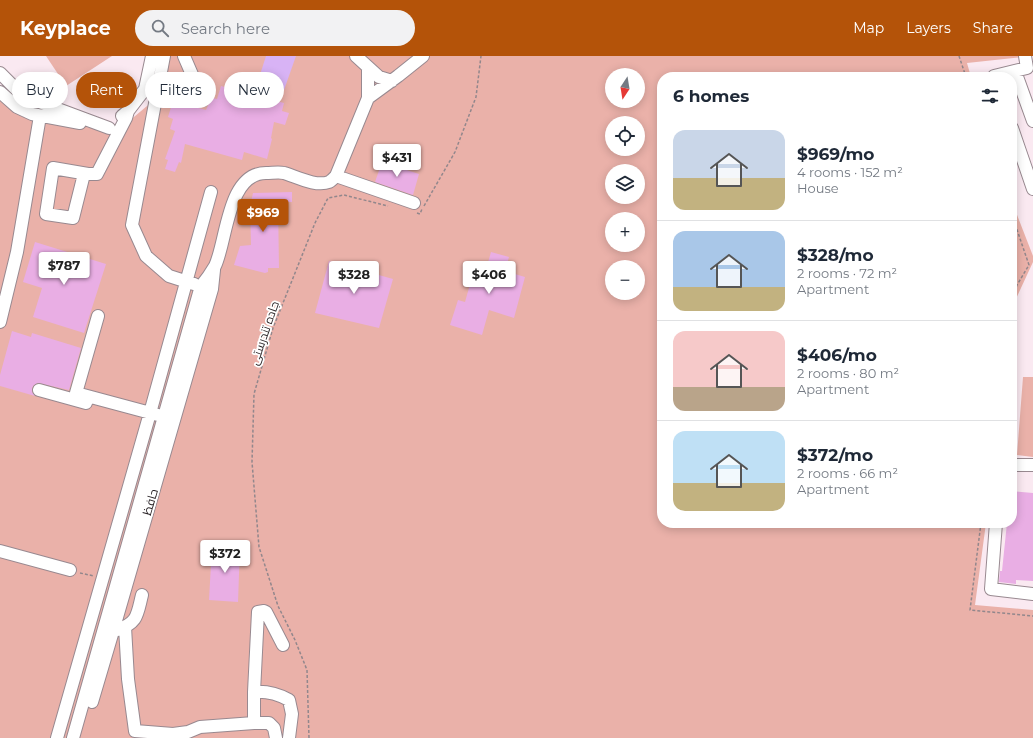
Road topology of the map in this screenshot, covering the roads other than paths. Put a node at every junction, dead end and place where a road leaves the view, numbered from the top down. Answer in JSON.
{"nodes":[{"id":1,"x":152,"y":56,"type":"edge"},
{"id":2,"x":164,"y":56,"type":"edge"},
{"id":3,"x":184,"y":56,"type":"edge"},
{"id":4,"x":356,"y":56,"type":"edge"},
{"id":5,"x":423,"y":56,"type":"edge"},
{"id":6,"x":368,"y":67,"type":"junction"},
{"id":7,"x":1027,"y":67,"type":"edge"},
{"id":8,"x":191,"y":72,"type":"edge"},
{"id":9,"x":1009,"y":72,"type":"edge"},
{"id":10,"x":0,"y":73,"type":"edge"},
{"id":11,"x":392,"y":81,"type":"junction"},
{"id":12,"x":12,"y":86,"type":"edge"},
{"id":13,"x":0,"y":92,"type":"edge"},
{"id":14,"x":368,"y":98,"type":"junction"},
{"id":15,"x":26,"y":108,"type":"edge"},
{"id":16,"x":55,"y":108,"type":"edge"},
{"id":17,"x":25,"y":111,"type":"junction"},
{"id":18,"x":128,"y":111,"type":"junction"},
{"id":19,"x":40,"y":116,"type":"junction"},
{"id":20,"x":1033,"y":121,"type":"edge"},
{"id":21,"x":109,"y":128,"type":"junction"},
{"id":22,"x":1017,"y":143,"type":"edge"},
{"id":23,"x":84,"y":174,"type":"junction"},
{"id":24,"x":336,"y":176,"type":"junction"},
{"id":25,"x":1033,"y":189,"type":"edge"},
{"id":26,"x":211,"y":192,"type":"dead end"},
{"id":27,"x":413,"y":207,"type":"road end"},
{"id":28,"x":215,"y":266,"type":"junction"},
{"id":29,"x":186,"y":281,"type":"junction"},
{"id":30,"x":201,"y":286,"type":"junction"},
{"id":31,"x":98,"y":316,"type":"dead end"},
{"id":32,"x":0,"y":322,"type":"edge"},
{"id":33,"x":39,"y":390,"type":"dead end"},
{"id":34,"x":149,"y":416,"type":"junction"},
{"id":35,"x":167,"y":420,"type":"junction"},
{"id":36,"x":1017,"y":465,"type":"edge"},
{"id":37,"x":1033,"y":465,"type":"edge"},
{"id":38,"x":996,"y":528,"type":"edge"},
{"id":39,"x":0,"y":551,"type":"edge"},
{"id":40,"x":70,"y":570,"type":"dead end"},
{"id":41,"x":1033,"y":594,"type":"edge"},
{"id":42,"x":142,"y":595,"type":"dead end"},
{"id":43,"x":113,"y":631,"type":"junction"},
{"id":44,"x":283,"y":645,"type":"dead end"},
{"id":45,"x":128,"y":679,"type":"junction"},
{"id":46,"x":254,"y":692,"type":"junction"},
{"id":47,"x":254,"y":724,"type":"junction"},
{"id":48,"x":135,"y":735,"type":"edge"},
{"id":49,"x":154,"y":735,"type":"edge"},
{"id":50,"x":57,"y":738,"type":"edge"},
{"id":51,"x":73,"y":738,"type":"edge"},
{"id":52,"x":81,"y":738,"type":"edge"},
{"id":53,"x":276,"y":738,"type":"edge"},
{"id":54,"x":289,"y":738,"type":"edge"}],
"edges":[{"from":1,"to":18,"type":"street"},
{"from":2,"to":29,"type":"street"},
{"from":3,"to":8,"type":"street"},
{"from":4,"to":6,"type":"street"},
{"from":5,"to":11,"type":"street"},
{"from":6,"to":11,"type":"street"},
{"from":6,"to":14,"type":"street"},
{"from":7,"to":9,"type":"street"},
{"from":7,"to":20,"type":"street"},
{"from":10,"to":12,"type":"street"},
{"from":11,"to":14,"type":"street"},
{"from":13,"to":17,"type":"street"},
{"from":14,"to":24,"type":"street"},
{"from":15,"to":17,"type":"street"},
{"from":16,"to":21,"type":"street"},
{"from":17,"to":19,"type":"street"},
{"from":18,"to":21,"type":"street"},
{"from":18,"to":23,"type":"street"},
{"from":19,"to":21,"type":"street"},
{"from":19,"to":32,"type":"street"},
{"from":22,"to":25,"type":"street"},
{"from":23,"to":23,"type":"street"},
{"from":24,"to":27,"type":"street"},
{"from":24,"to":28,"type":"street"},
{"from":26,"to":29,"type":"street"},
{"from":28,"to":30,"type":"street","name":"حافظ"},
{"from":28,"to":35,"type":"street","name":"حافظ"},
{"from":29,"to":30,"type":"street"},
{"from":29,"to":34,"type":"street"},
{"from":30,"to":35,"type":"street","name":"حافظ"},
{"from":31,"to":34,"type":"street"},
{"from":33,"to":34,"type":"street"},
{"from":34,"to":35,"type":"street"},
{"from":34,"to":50,"type":"street"},
{"from":35,"to":43,"type":"street","name":"حافظ"},
{"from":36,"to":37,"type":"street"},
{"from":38,"to":41,"type":"street"},
{"from":39,"to":40,"type":"street"},
{"from":42,"to":43,"type":"street"},
{"from":43,"to":45,"type":"street"},
{"from":43,"to":45,"type":"street"},
{"from":43,"to":51,"type":"street","name":"حافظ"},
{"from":43,"to":52,"type":"street","name":"حافظ"},
{"from":44,"to":46,"type":"street"},
{"from":45,"to":48,"type":"street"},
{"from":46,"to":47,"type":"street"},
{"from":46,"to":54,"type":"street"},
{"from":47,"to":49,"type":"street"},
{"from":47,"to":53,"type":"street"},
{"from":48,"to":49,"type":"street"}]}
